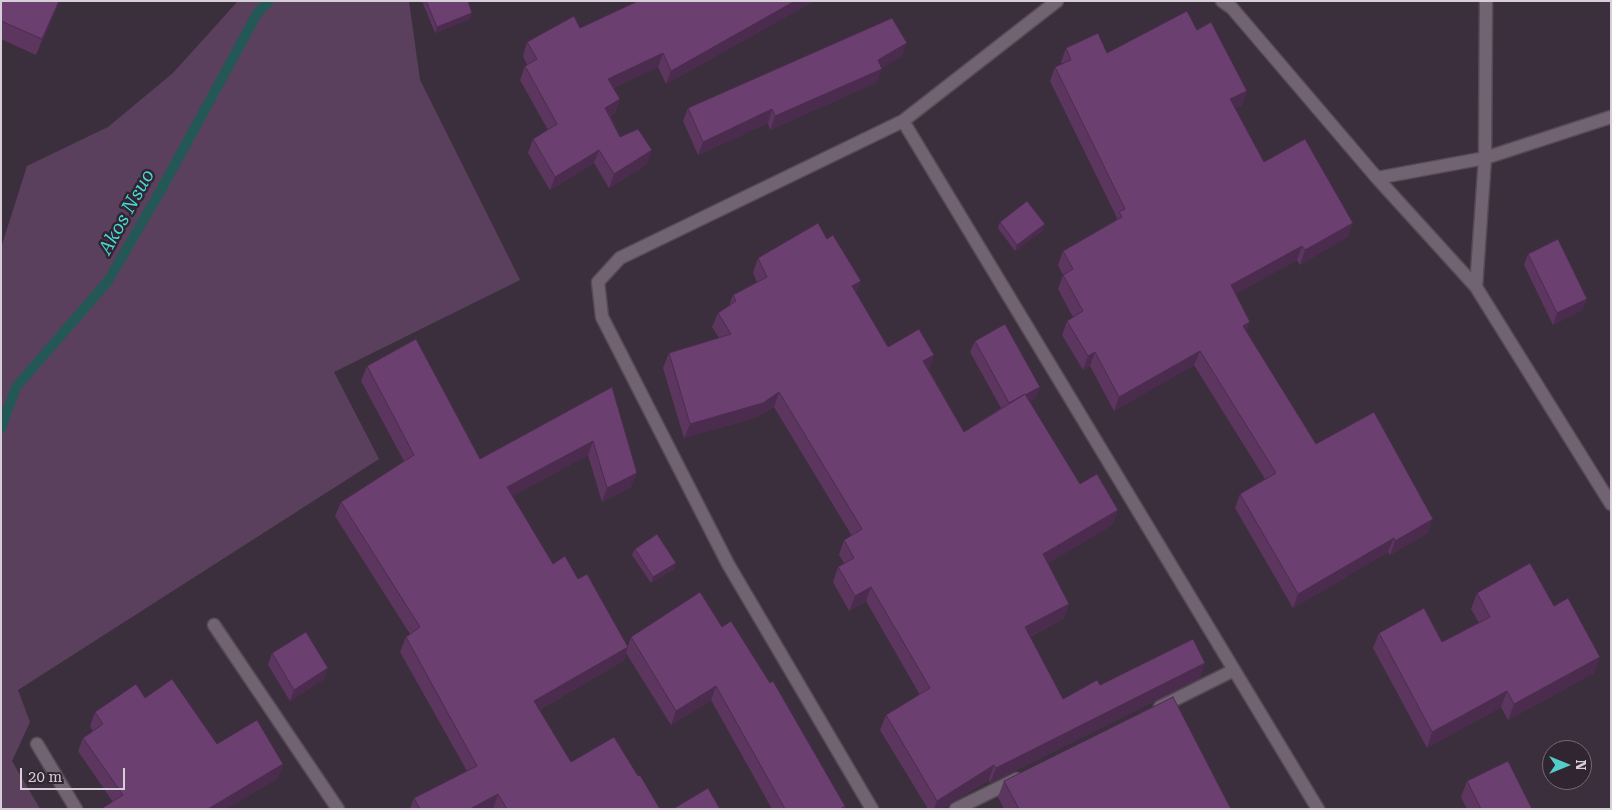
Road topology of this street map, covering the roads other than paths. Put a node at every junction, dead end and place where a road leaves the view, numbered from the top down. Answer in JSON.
{"nodes":[{"id":1,"x":1057,"y":1,"type":"edge"},
{"id":2,"x":1222,"y":1,"type":"edge"},
{"id":3,"x":1486,"y":1,"type":"edge"},
{"id":4,"x":1611,"y":116,"type":"edge"},
{"id":5,"x":903,"y":121,"type":"junction"},
{"id":6,"x":1485,"y":158,"type":"junction"},
{"id":7,"x":1377,"y":178,"type":"junction"},
{"id":8,"x":1476,"y":287,"type":"junction"},
{"id":9,"x":1611,"y":504,"type":"edge"},
{"id":10,"x":214,"y":625,"type":"dead end"},
{"id":11,"x":1234,"y":670,"type":"junction"},
{"id":12,"x":1147,"y":713,"type":"edge"},
{"id":13,"x":37,"y":744,"type":"dead end"},
{"id":14,"x":1026,"y":774,"type":"edge"},
{"id":15,"x":76,"y":809,"type":"edge"},
{"id":16,"x":338,"y":809,"type":"edge"},
{"id":17,"x":872,"y":809,"type":"edge"},
{"id":18,"x":956,"y":809,"type":"edge"},
{"id":19,"x":1318,"y":809,"type":"edge"}],
"edges":[{"from":1,"to":5,"type":"street"},
{"from":2,"to":7,"type":"street"},
{"from":3,"to":6,"type":"street"},
{"from":4,"to":6,"type":"street"},
{"from":5,"to":11,"type":"street"},
{"from":5,"to":17,"type":"street"},
{"from":6,"to":7,"type":"street"},
{"from":6,"to":8,"type":"street"},
{"from":7,"to":8,"type":"street"},
{"from":8,"to":9,"type":"street"},
{"from":10,"to":16,"type":"street"},
{"from":11,"to":12,"type":"street"},
{"from":11,"to":19,"type":"street"},
{"from":13,"to":15,"type":"street"},
{"from":14,"to":18,"type":"street"}]}
